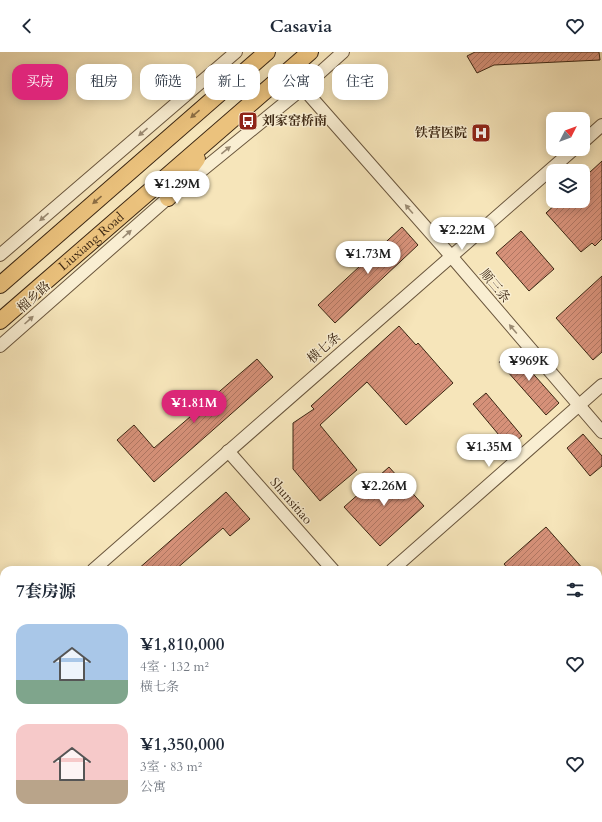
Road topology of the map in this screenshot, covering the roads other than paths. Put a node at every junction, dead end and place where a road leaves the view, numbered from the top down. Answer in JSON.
{"nodes":[{"id":1,"x":236,"y":52,"type":"edge"},
{"id":2,"x":267,"y":52,"type":"edge"},
{"id":3,"x":310,"y":52,"type":"edge"},
{"id":4,"x":343,"y":52,"type":"edge"},
{"id":5,"x":324,"y":69,"type":"edge"},
{"id":6,"x":287,"y":100,"type":"edge"},
{"id":7,"x":313,"y":100,"type":"edge"},
{"id":8,"x":602,"y":125,"type":"edge"},
{"id":9,"x":218,"y":132,"type":"junction"},
{"id":10,"x":590,"y":136,"type":"edge"},
{"id":11,"x":566,"y":156,"type":"edge"},
{"id":12,"x":168,"y":198,"type":"junction"},
{"id":13,"x":0,"y":255,"type":"edge"},
{"id":14,"x":451,"y":256,"type":"junction"},
{"id":15,"x":0,"y":285,"type":"edge"},
{"id":16,"x":0,"y":321,"type":"edge"},
{"id":17,"x":0,"y":346,"type":"edge"},
{"id":18,"x":602,"y":385,"type":"edge"},
{"id":19,"x":578,"y":405,"type":"junction"},
{"id":20,"x":602,"y":432,"type":"edge"},
{"id":21,"x":228,"y":451,"type":"junction"},
{"id":22,"x":98,"y":566,"type":"edge"},
{"id":23,"x":329,"y":566,"type":"edge"},
{"id":24,"x":397,"y":566,"type":"edge"}],
"edges":[{"from":1,"to":13,"type":"street","one_way":true},
{"from":2,"to":15,"type":"main road","one_way":true},
{"from":3,"to":9,"type":"main road","name":"Liuxiang Road"},
{"from":4,"to":5,"type":"street","name":"榴乡路"},
{"from":12,"to":6,"type":"street","name":"榴乡路","one_way":true},
{"from":14,"to":7,"type":"street","name":"顺三条","one_way":true},
{"from":8,"to":10,"type":"street"},
{"from":9,"to":12,"type":"main road"},
{"from":9,"to":16,"type":"main road","name":"Liuxiang Road"},
{"from":11,"to":14,"type":"street","name":"横七条"},
{"from":17,"to":12,"type":"street","name":"榴乡路","one_way":true},
{"from":19,"to":14,"type":"street","name":"顺三条","one_way":true},
{"from":14,"to":21,"type":"street","name":"横七条"},
{"from":18,"to":19,"type":"street"},
{"from":19,"to":20,"type":"street","name":"顺三条"},
{"from":19,"to":24,"type":"street"},
{"from":21,"to":22,"type":"street","name":"横七条"},
{"from":21,"to":23,"type":"street","name":"Shunsitiao"}]}
